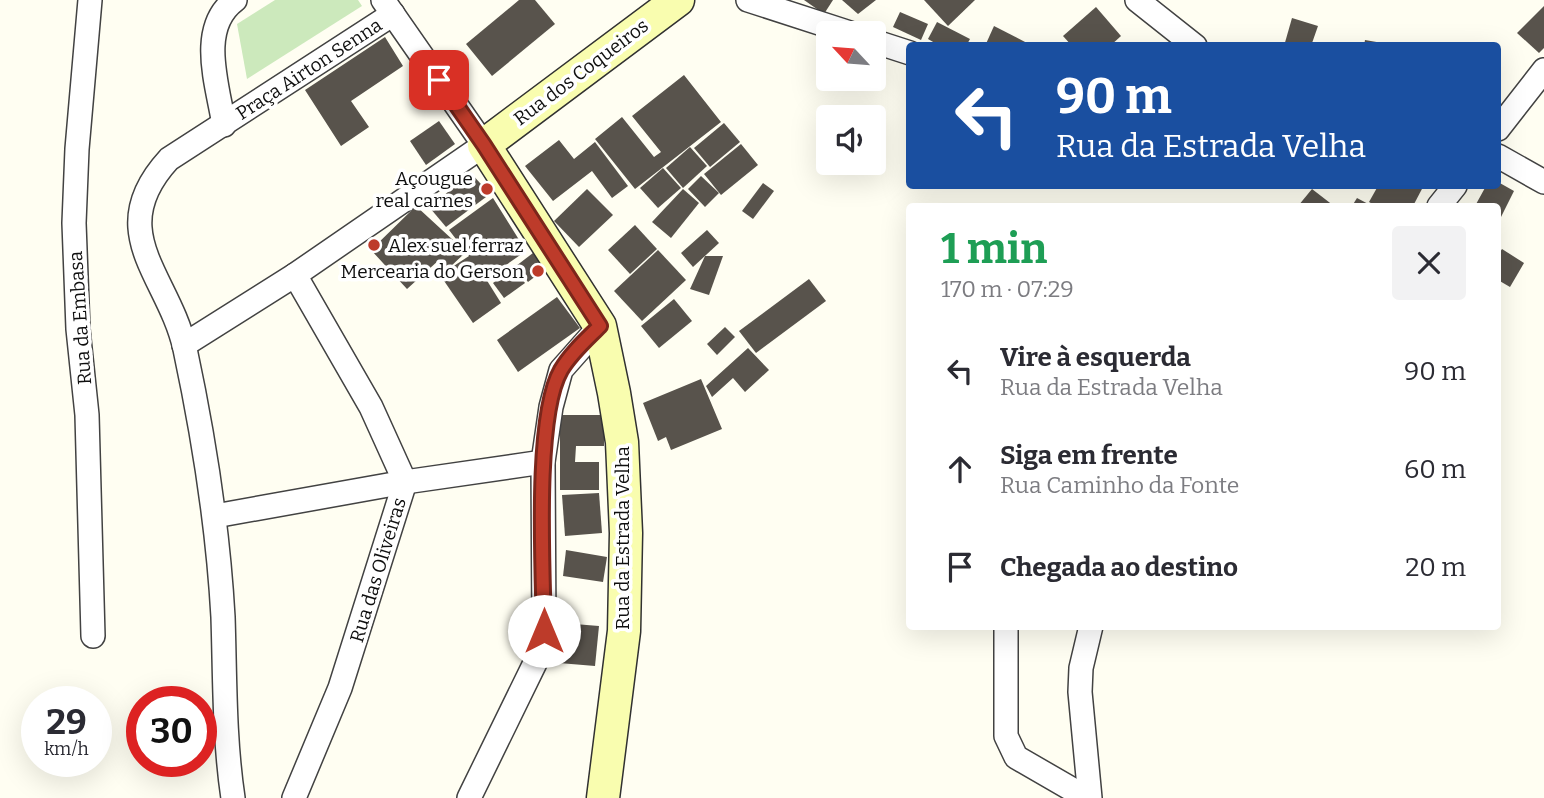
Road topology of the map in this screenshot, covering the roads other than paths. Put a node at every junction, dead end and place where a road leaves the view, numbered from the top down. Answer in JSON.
{"nodes":[{"id":1,"x":90,"y":0,"type":"edge"},
{"id":2,"x":235,"y":0,"type":"edge"},
{"id":3,"x":678,"y":0,"type":"edge"},
{"id":4,"x":748,"y":0,"type":"edge"},
{"id":5,"x":1137,"y":0,"type":"edge"},
{"id":6,"x":388,"y":7,"type":"edge"},
{"id":7,"x":816,"y":22,"type":"edge"},
{"id":8,"x":1190,"y":42,"type":"edge"},
{"id":9,"x":886,"y":45,"type":"edge"},
{"id":10,"x":906,"y":52,"type":"edge"},
{"id":11,"x":1544,"y":70,"type":"edge"},
{"id":12,"x":225,"y":125,"type":"junction"},
{"id":13,"x":1501,"y":125,"type":"edge"},
{"id":14,"x":484,"y":145,"type":"junction"},
{"id":15,"x":1501,"y":158,"type":"edge"},
{"id":16,"x":1544,"y":182,"type":"edge"},
{"id":17,"x":1453,"y":189,"type":"edge"},
{"id":18,"x":1441,"y":203,"type":"edge"},
{"id":19,"x":295,"y":275,"type":"junction"},
{"id":20,"x":600,"y":326,"type":"junction"},
{"id":21,"x":184,"y":345,"type":"junction"},
{"id":22,"x":543,"y":462,"type":"junction"},
{"id":23,"x":405,"y":482,"type":"junction"},
{"id":24,"x":215,"y":516,"type":"junction"},
{"id":25,"x":1006,"y":630,"type":"edge"},
{"id":26,"x":1090,"y":630,"type":"edge"},
{"id":27,"x":93,"y":636,"type":"dead end"},
{"id":28,"x":233,"y":798,"type":"edge"},
{"id":29,"x":293,"y":798,"type":"edge"},
{"id":30,"x":468,"y":798,"type":"edge"},
{"id":31,"x":603,"y":798,"type":"edge"},
{"id":32,"x":1089,"y":798,"type":"edge"}],
"edges":[{"from":1,"to":27,"type":"street","name":"Rua da Embasa"},
{"from":2,"to":12,"type":"street","name":"Praça Airton Senna"},
{"from":3,"to":14,"type":"main road","name":"Rua dos Coqueiros"},
{"from":4,"to":7,"type":"street"},
{"from":5,"to":8,"type":"street"},
{"from":6,"to":12,"type":"street","name":"Praça Airton Senna"},
{"from":6,"to":14,"type":"street"},
{"from":9,"to":10,"type":"street"},
{"from":11,"to":13,"type":"street"},
{"from":12,"to":21,"type":"street","name":"Praça Airton Senna"},
{"from":14,"to":19,"type":"street"},
{"from":14,"to":20,"type":"main road","name":"Rua da Estrada Velha"},
{"from":15,"to":16,"type":"street"},
{"from":17,"to":18,"type":"street"},
{"from":19,"to":21,"type":"street"},
{"from":19,"to":23,"type":"street","name":"Rua das Oliveiras"},
{"from":20,"to":22,"type":"street"},
{"from":20,"to":31,"type":"main road","name":"Rua da Estrada Velha"},
{"from":21,"to":24,"type":"street"},
{"from":22,"to":23,"type":"street"},
{"from":22,"to":30,"type":"street"},
{"from":23,"to":24,"type":"street"},
{"from":23,"to":29,"type":"street","name":"Rua das Oliveiras"},
{"from":24,"to":28,"type":"street"},
{"from":25,"to":32,"type":"street"},
{"from":26,"to":32,"type":"street"}]}
